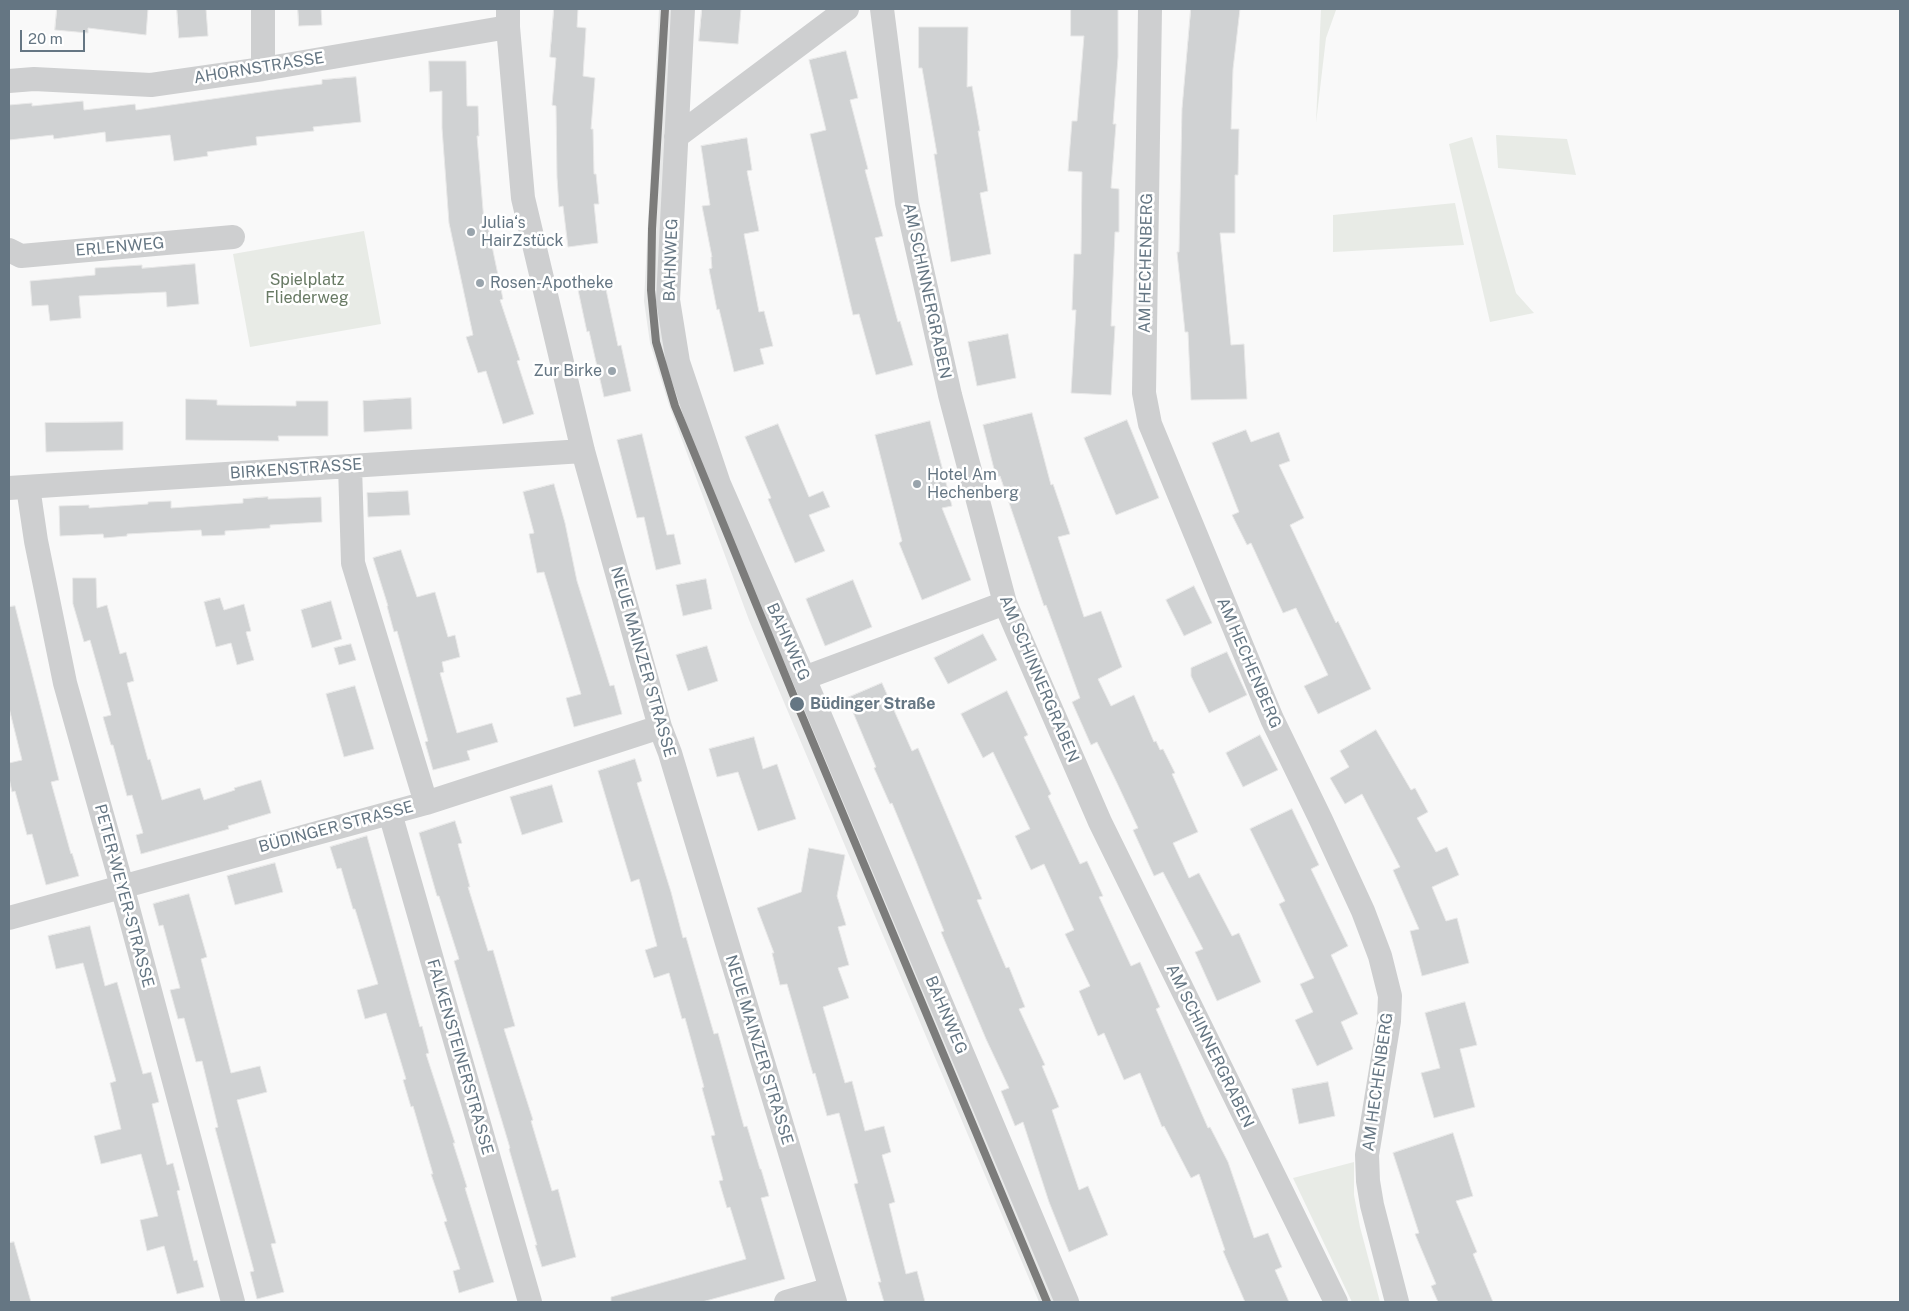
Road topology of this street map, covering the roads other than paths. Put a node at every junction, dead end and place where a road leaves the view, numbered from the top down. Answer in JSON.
{"nodes":[{"id":1,"x":263,"y":9,"type":"edge"},
{"id":2,"x":683,"y":9,"type":"edge"},
{"id":3,"x":848,"y":9,"type":"edge"},
{"id":4,"x":882,"y":9,"type":"edge"},
{"id":5,"x":1150,"y":9,"type":"edge"},
{"id":6,"x":508,"y":18,"type":"edge"},
{"id":7,"x":263,"y":69,"type":"junction"},
{"id":8,"x":9,"y":81,"type":"edge"},
{"id":9,"x":676,"y":137,"type":"junction"},
{"id":10,"x":233,"y":237,"type":"dead end"},
{"id":11,"x":9,"y":250,"type":"edge"},
{"id":12,"x":583,"y":451,"type":"junction"},
{"id":13,"x":350,"y":466,"type":"junction"},
{"id":14,"x":19,"y":487,"type":"edge"},
{"id":15,"x":1005,"y":603,"type":"junction"},
{"id":16,"x":804,"y":678,"type":"junction"},
{"id":17,"x":660,"y":727,"type":"junction"},
{"id":18,"x":426,"y":803,"type":"junction"},
{"id":19,"x":390,"y":813,"type":"junction"},
{"id":20,"x":122,"y":886,"type":"junction"},
{"id":21,"x":9,"y":918,"type":"edge"},
{"id":22,"x":833,"y":1296,"type":"edge"},
{"id":23,"x":233,"y":1302,"type":"edge"},
{"id":24,"x":530,"y":1302,"type":"edge"},
{"id":25,"x":786,"y":1302,"type":"edge"},
{"id":26,"x":1067,"y":1302,"type":"edge"},
{"id":27,"x":1336,"y":1302,"type":"edge"},
{"id":28,"x":1397,"y":1302,"type":"edge"}],
"edges":[{"from":1,"to":7,"type":"street"},
{"from":2,"to":9,"type":"street","name":"BAHNWEG"},
{"from":3,"to":9,"type":"street"},
{"from":4,"to":15,"type":"street","name":"AM SCHINNERGRABEN"},
{"from":5,"to":28,"type":"street","name":"AM HECHENBERG"},
{"from":6,"to":7,"type":"street","name":"AHORNSTRASSE"},
{"from":6,"to":12,"type":"street","name":"NEUE MAINZER STRASSE"},
{"from":7,"to":8,"type":"street","name":"AHORNSTRASSE"},
{"from":9,"to":16,"type":"street","name":"BAHNWEG"},
{"from":10,"to":11,"type":"street","name":"ERLENWEG"},
{"from":12,"to":13,"type":"street","name":"BIRKENSTRASSE"},
{"from":12,"to":17,"type":"street","name":"NEUE MAINZER STRASSE"},
{"from":13,"to":14,"type":"street","name":"BIRKENSTRASSE"},
{"from":13,"to":18,"type":"street"},
{"from":14,"to":20,"type":"street","name":"PETER-WEYER-STRASSE"},
{"from":15,"to":16,"type":"street"},
{"from":15,"to":27,"type":"street","name":"AM SCHINNERGRABEN"},
{"from":16,"to":26,"type":"street","name":"BAHNWEG"},
{"from":17,"to":18,"type":"street","name":"BÜDINGER STRASSE"},
{"from":17,"to":22,"type":"street","name":"NEUE MAINZER STRASSE"},
{"from":18,"to":19,"type":"street","name":"BÜDINGER STRASSE"},
{"from":19,"to":20,"type":"street","name":"BÜDINGER STRASSE"},
{"from":19,"to":24,"type":"street","name":"FALKENSTEINERSTRASSE"},
{"from":20,"to":21,"type":"street","name":"BÜDINGER STRASSE"},
{"from":20,"to":23,"type":"street","name":"PETER-WEYER-STRASSE"},
{"from":22,"to":25,"type":"street"}]}
